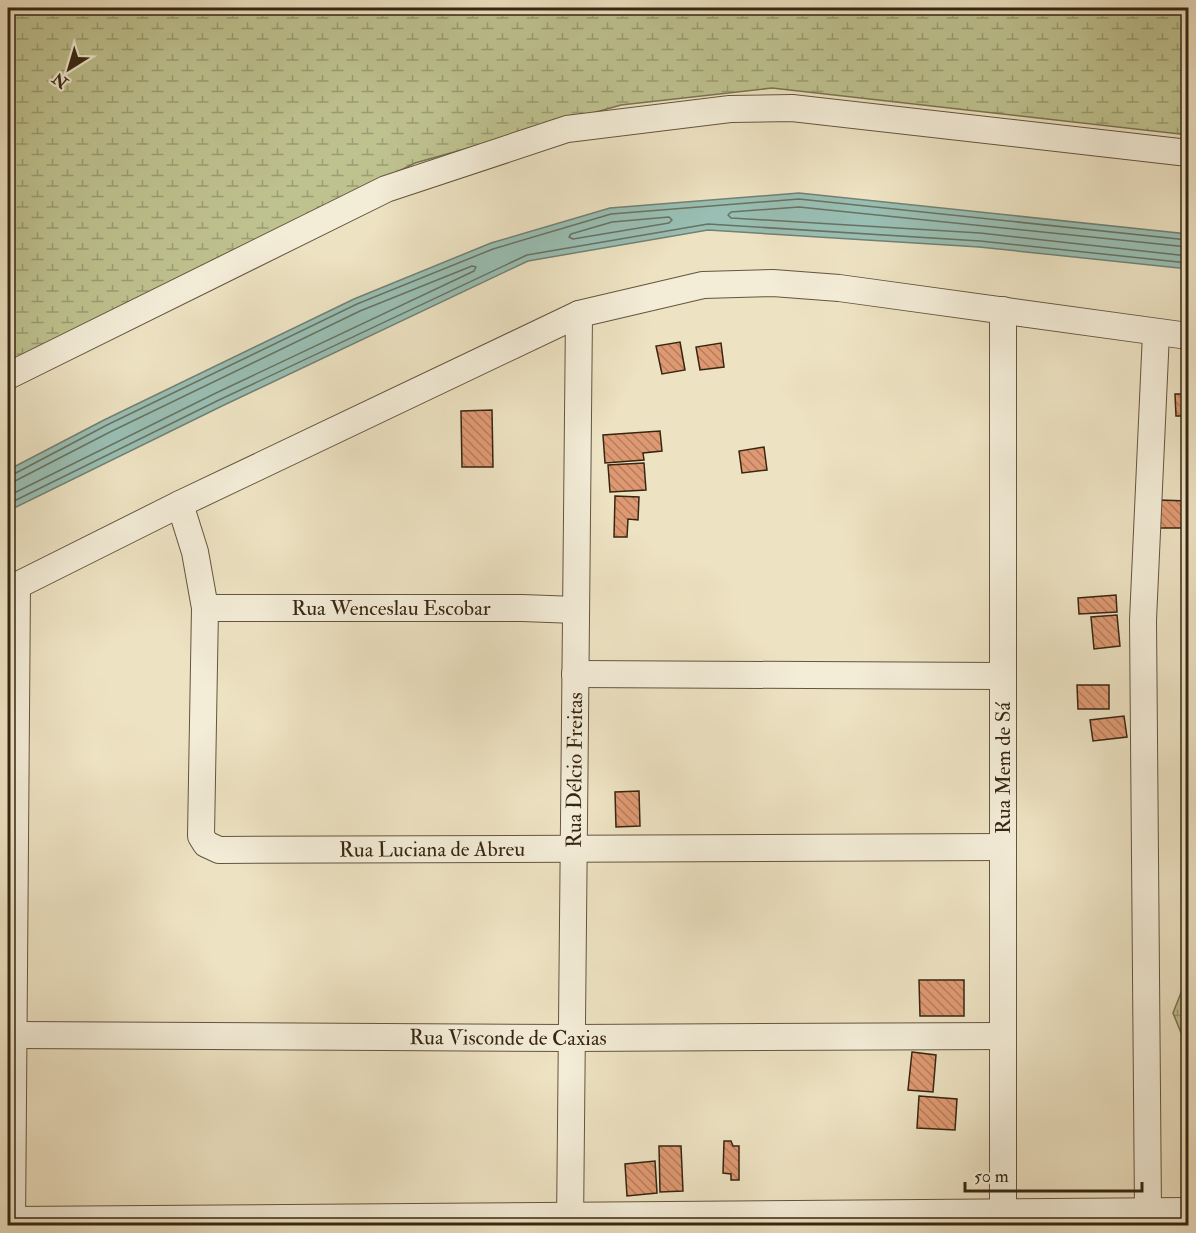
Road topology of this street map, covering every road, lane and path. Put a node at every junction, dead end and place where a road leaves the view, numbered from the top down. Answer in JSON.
{"nodes":[{"id":1,"x":1188,"y":153,"type":"edge"},
{"id":2,"x":1003,"y":310,"type":"junction"},
{"id":3,"x":579,"y":314,"type":"junction"},
{"id":4,"x":1156,"y":333,"type":"junction"},
{"id":5,"x":1188,"y":336,"type":"edge"},
{"id":6,"x":8,"y":376,"type":"edge"},
{"id":7,"x":180,"y":504,"type":"junction"},
{"id":8,"x":12,"y":588,"type":"edge"},
{"id":9,"x":205,"y":609,"type":"junction"},
{"id":10,"x":576,"y":610,"type":"junction"},
{"id":11,"x":575,"y":674,"type":"junction"},
{"id":12,"x":1003,"y":676,"type":"junction"},
{"id":13,"x":1003,"y":847,"type":"junction"},
{"id":14,"x":573,"y":848,"type":"junction"},
{"id":15,"x":14,"y":1035,"type":"junction"},
{"id":16,"x":1003,"y":1036,"type":"junction"},
{"id":17,"x":572,"y":1038,"type":"junction"},
{"id":18,"x":10,"y":1167,"type":"edge"},
{"id":19,"x":1148,"y":1211,"type":"junction"},
{"id":20,"x":1188,"y":1211,"type":"edge"},
{"id":21,"x":1003,"y":1219,"type":"edge"},
{"id":22,"x":570,"y":1220,"type":"edge"},
{"id":23,"x":12,"y":1223,"type":"edge"}],
"edges":[{"from":1,"to":6,"type":"street"},
{"from":2,"to":3,"type":"street"},
{"from":2,"to":4,"type":"street"},
{"from":2,"to":12,"type":"street","name":"Rua Mem de Sá"},
{"from":3,"to":7,"type":"street"},
{"from":3,"to":10,"type":"street","name":"Rua Délcio Freitas"},
{"from":4,"to":5,"type":"street"},
{"from":4,"to":19,"type":"street"},
{"from":7,"to":8,"type":"street"},
{"from":7,"to":9,"type":"street","name":"Rua Luciana de Abreu"},
{"from":8,"to":15,"type":"street"},
{"from":9,"to":10,"type":"street","name":"Rua Wenceslau Escobar"},
{"from":9,"to":14,"type":"street","name":"Rua Luciana de Abreu"},
{"from":10,"to":11,"type":"street","name":"Rua Délcio Freitas"},
{"from":11,"to":12,"type":"street"},
{"from":11,"to":14,"type":"street","name":"Rua Délcio Freitas"},
{"from":12,"to":13,"type":"street","name":"Rua Mem de Sá"},
{"from":13,"to":14,"type":"street","name":"Rua Luciana de Abreu"},
{"from":13,"to":16,"type":"street","name":"Rua Mem de Sá"},
{"from":14,"to":17,"type":"street","name":"Rua Délcio Freitas"},
{"from":15,"to":17,"type":"street","name":"Rua Visconde de Caxias"},
{"from":15,"to":18,"type":"street"},
{"from":16,"to":17,"type":"street","name":"Rua Visconde de Caxias"},
{"from":16,"to":21,"type":"street","name":"Rua Mem de Sá"},
{"from":17,"to":22,"type":"street","name":"Rua Délcio Freitas"},
{"from":18,"to":23,"type":"street"},
{"from":19,"to":20,"type":"street"},
{"from":19,"to":21,"type":"street"},
{"from":21,"to":22,"type":"street"},
{"from":22,"to":23,"type":"street"}]}
